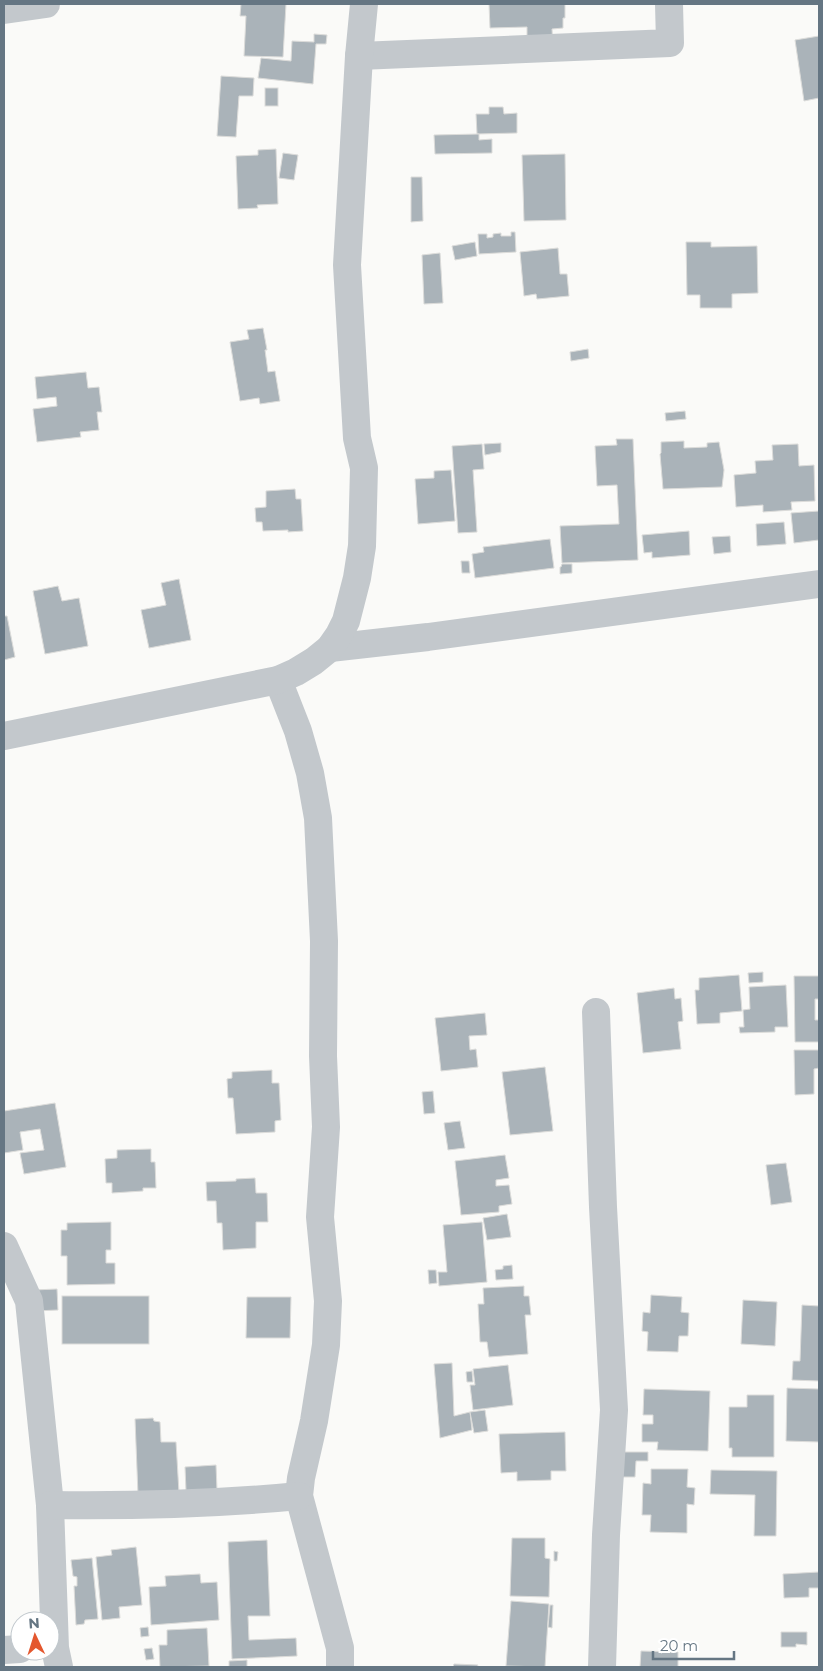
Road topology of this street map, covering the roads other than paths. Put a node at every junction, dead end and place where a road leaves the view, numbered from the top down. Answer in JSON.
{"nodes":[{"id":1,"x":46,"y":4,"type":"edge"},
{"id":2,"x":364,"y":4,"type":"edge"},
{"id":3,"x":669,"y":4,"type":"edge"},
{"id":4,"x":4,"y":10,"type":"edge"},
{"id":5,"x":359,"y":56,"type":"junction"},
{"id":6,"x":819,"y":584,"type":"edge"},
{"id":7,"x":330,"y":648,"type":"junction"},
{"id":8,"x":278,"y":680,"type":"junction"},
{"id":9,"x":4,"y":736,"type":"edge"},
{"id":10,"x":596,"y":1012,"type":"dead end"},
{"id":11,"x":4,"y":1246,"type":"edge"},
{"id":12,"x":299,"y":1496,"type":"junction"},
{"id":13,"x":50,"y":1505,"type":"junction"},
{"id":14,"x":54,"y":1611,"type":"edge"},
{"id":15,"x":340,"y":1667,"type":"edge"},
{"id":16,"x":602,"y":1667,"type":"edge"}],
"edges":[{"from":1,"to":4,"type":"street"},
{"from":2,"to":5,"type":"street"},
{"from":3,"to":5,"type":"street"},
{"from":5,"to":7,"type":"street"},
{"from":6,"to":7,"type":"street"},
{"from":7,"to":8,"type":"street"},
{"from":8,"to":9,"type":"street"},
{"from":8,"to":12,"type":"street"},
{"from":10,"to":16,"type":"street"},
{"from":11,"to":13,"type":"street"},
{"from":12,"to":13,"type":"street"},
{"from":12,"to":15,"type":"street"},
{"from":13,"to":14,"type":"street"}]}
